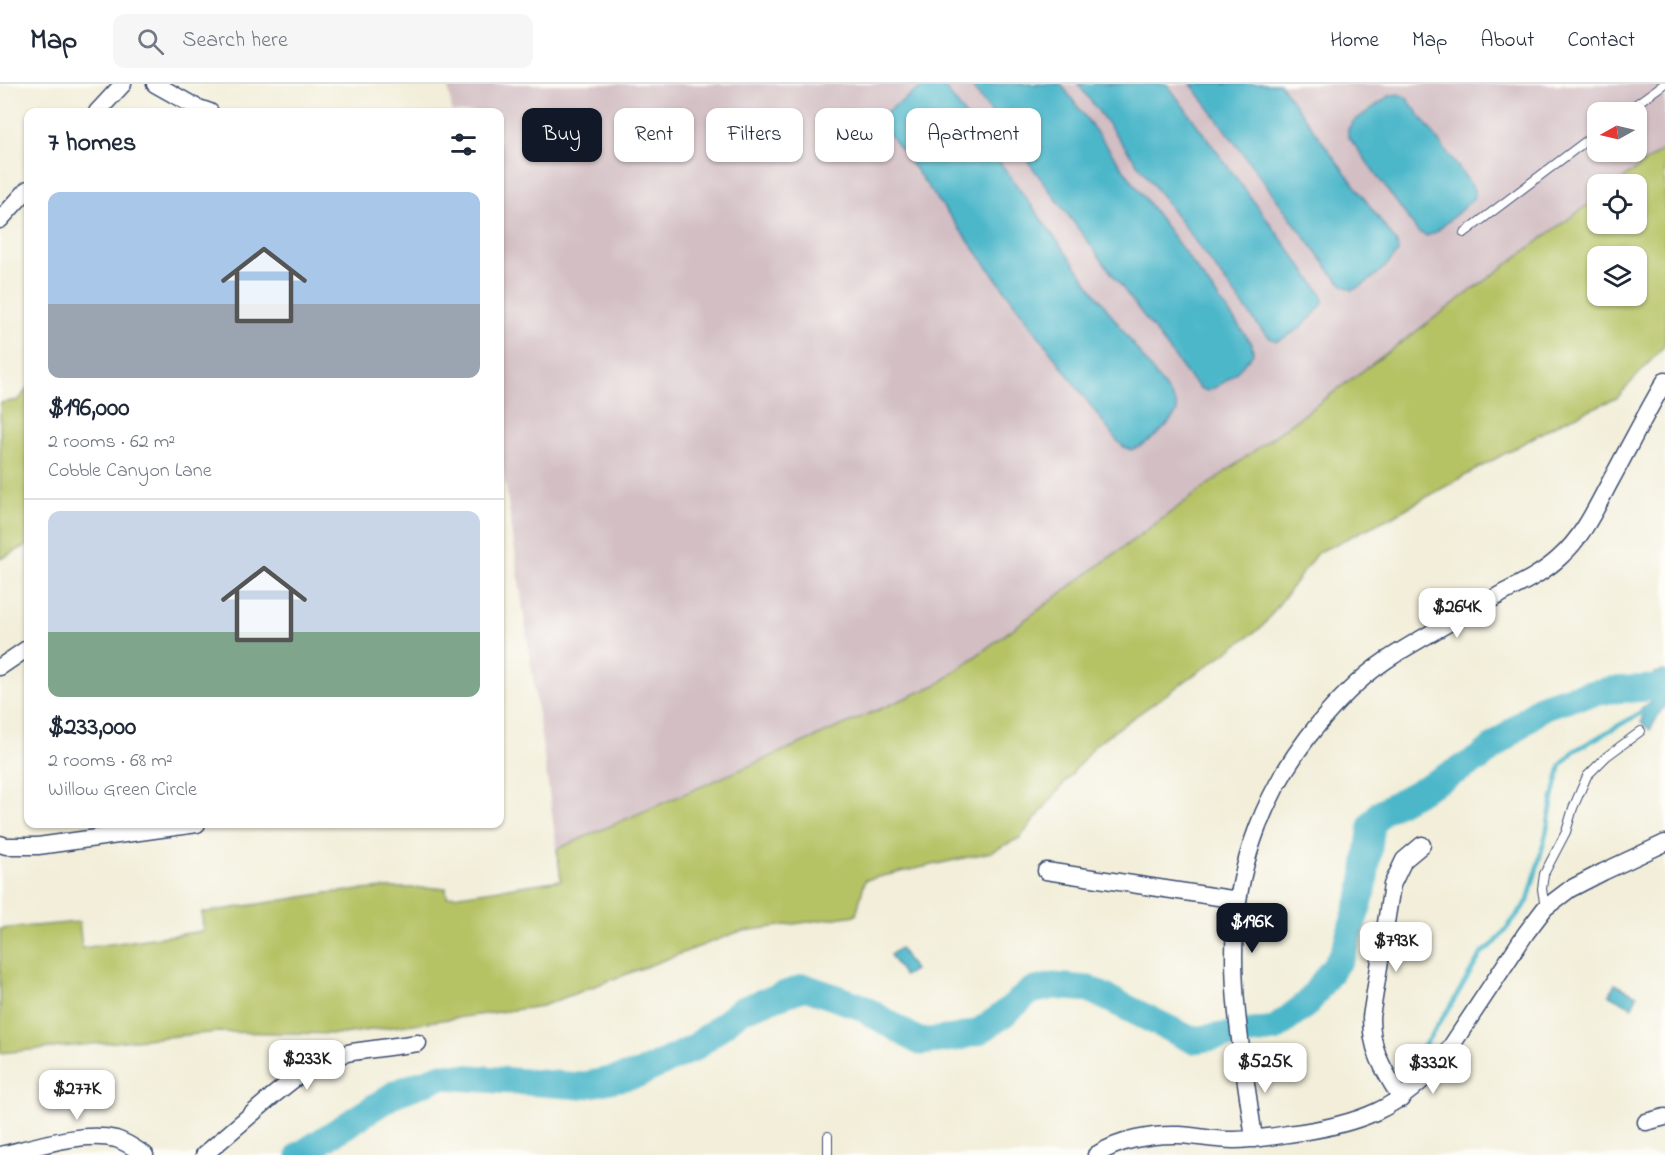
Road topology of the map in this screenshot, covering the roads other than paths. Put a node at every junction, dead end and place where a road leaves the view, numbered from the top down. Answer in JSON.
{"nodes":[{"id":1,"x":123,"y":84,"type":"edge"},
{"id":2,"x":155,"y":84,"type":"edge"},
{"id":3,"x":1664,"y":84,"type":"edge"},
{"id":4,"x":1638,"y":102,"type":"edge"},
{"id":5,"x":101,"y":108,"type":"edge"},
{"id":6,"x":199,"y":108,"type":"edge"},
{"id":7,"x":1587,"y":140,"type":"edge"},
{"id":8,"x":24,"y":193,"type":"edge"},
{"id":9,"x":0,"y":220,"type":"edge"},
{"id":10,"x":1464,"y":233,"type":"dead end"},
{"id":11,"x":1665,"y":381,"type":"edge"},
{"id":12,"x":24,"y":651,"type":"edge"},
{"id":13,"x":0,"y":667,"type":"edge"},
{"id":14,"x":1641,"y":731,"type":"dead end"},
{"id":15,"x":168,"y":828,"type":"edge"},
{"id":16,"x":1665,"y":843,"type":"edge"},
{"id":17,"x":0,"y":844,"type":"edge"},
{"id":18,"x":1422,"y":845,"type":"dead end"},
{"id":19,"x":1046,"y":871,"type":"dead end"},
{"id":20,"x":1238,"y":900,"type":"junction"},
{"id":21,"x":1545,"y":908,"type":"junction"},
{"id":22,"x":418,"y":1044,"type":"dead end"},
{"id":23,"x":1401,"y":1099,"type":"junction"},
{"id":24,"x":1665,"y":1117,"type":"edge"},
{"id":25,"x":1646,"y":1122,"type":"dead end"},
{"id":26,"x":828,"y":1136,"type":"dead end"},
{"id":27,"x":1254,"y":1139,"type":"junction"},
{"id":28,"x":1,"y":1155,"type":"edge"},
{"id":29,"x":145,"y":1155,"type":"edge"},
{"id":30,"x":204,"y":1155,"type":"edge"},
{"id":31,"x":828,"y":1155,"type":"edge"},
{"id":32,"x":1096,"y":1155,"type":"edge"}],
"edges":[{"from":1,"to":5,"type":"street"},
{"from":2,"to":6,"type":"street"},
{"from":3,"to":4,"type":"lane"},
{"from":7,"to":10,"type":"lane"},
{"from":8,"to":9,"type":"street"},
{"from":11,"to":20,"type":"street"},
{"from":12,"to":13,"type":"street"},
{"from":14,"to":21,"type":"lane"},
{"from":15,"to":17,"type":"street"},
{"from":16,"to":21,"type":"street"},
{"from":18,"to":23,"type":"street"},
{"from":19,"to":20,"type":"street"},
{"from":20,"to":27,"type":"street"},
{"from":21,"to":23,"type":"street"},
{"from":22,"to":30,"type":"street"},
{"from":23,"to":27,"type":"street"},
{"from":24,"to":25,"type":"street"},
{"from":26,"to":31,"type":"lane"},
{"from":27,"to":32,"type":"street"},
{"from":28,"to":29,"type":"street"}]}
